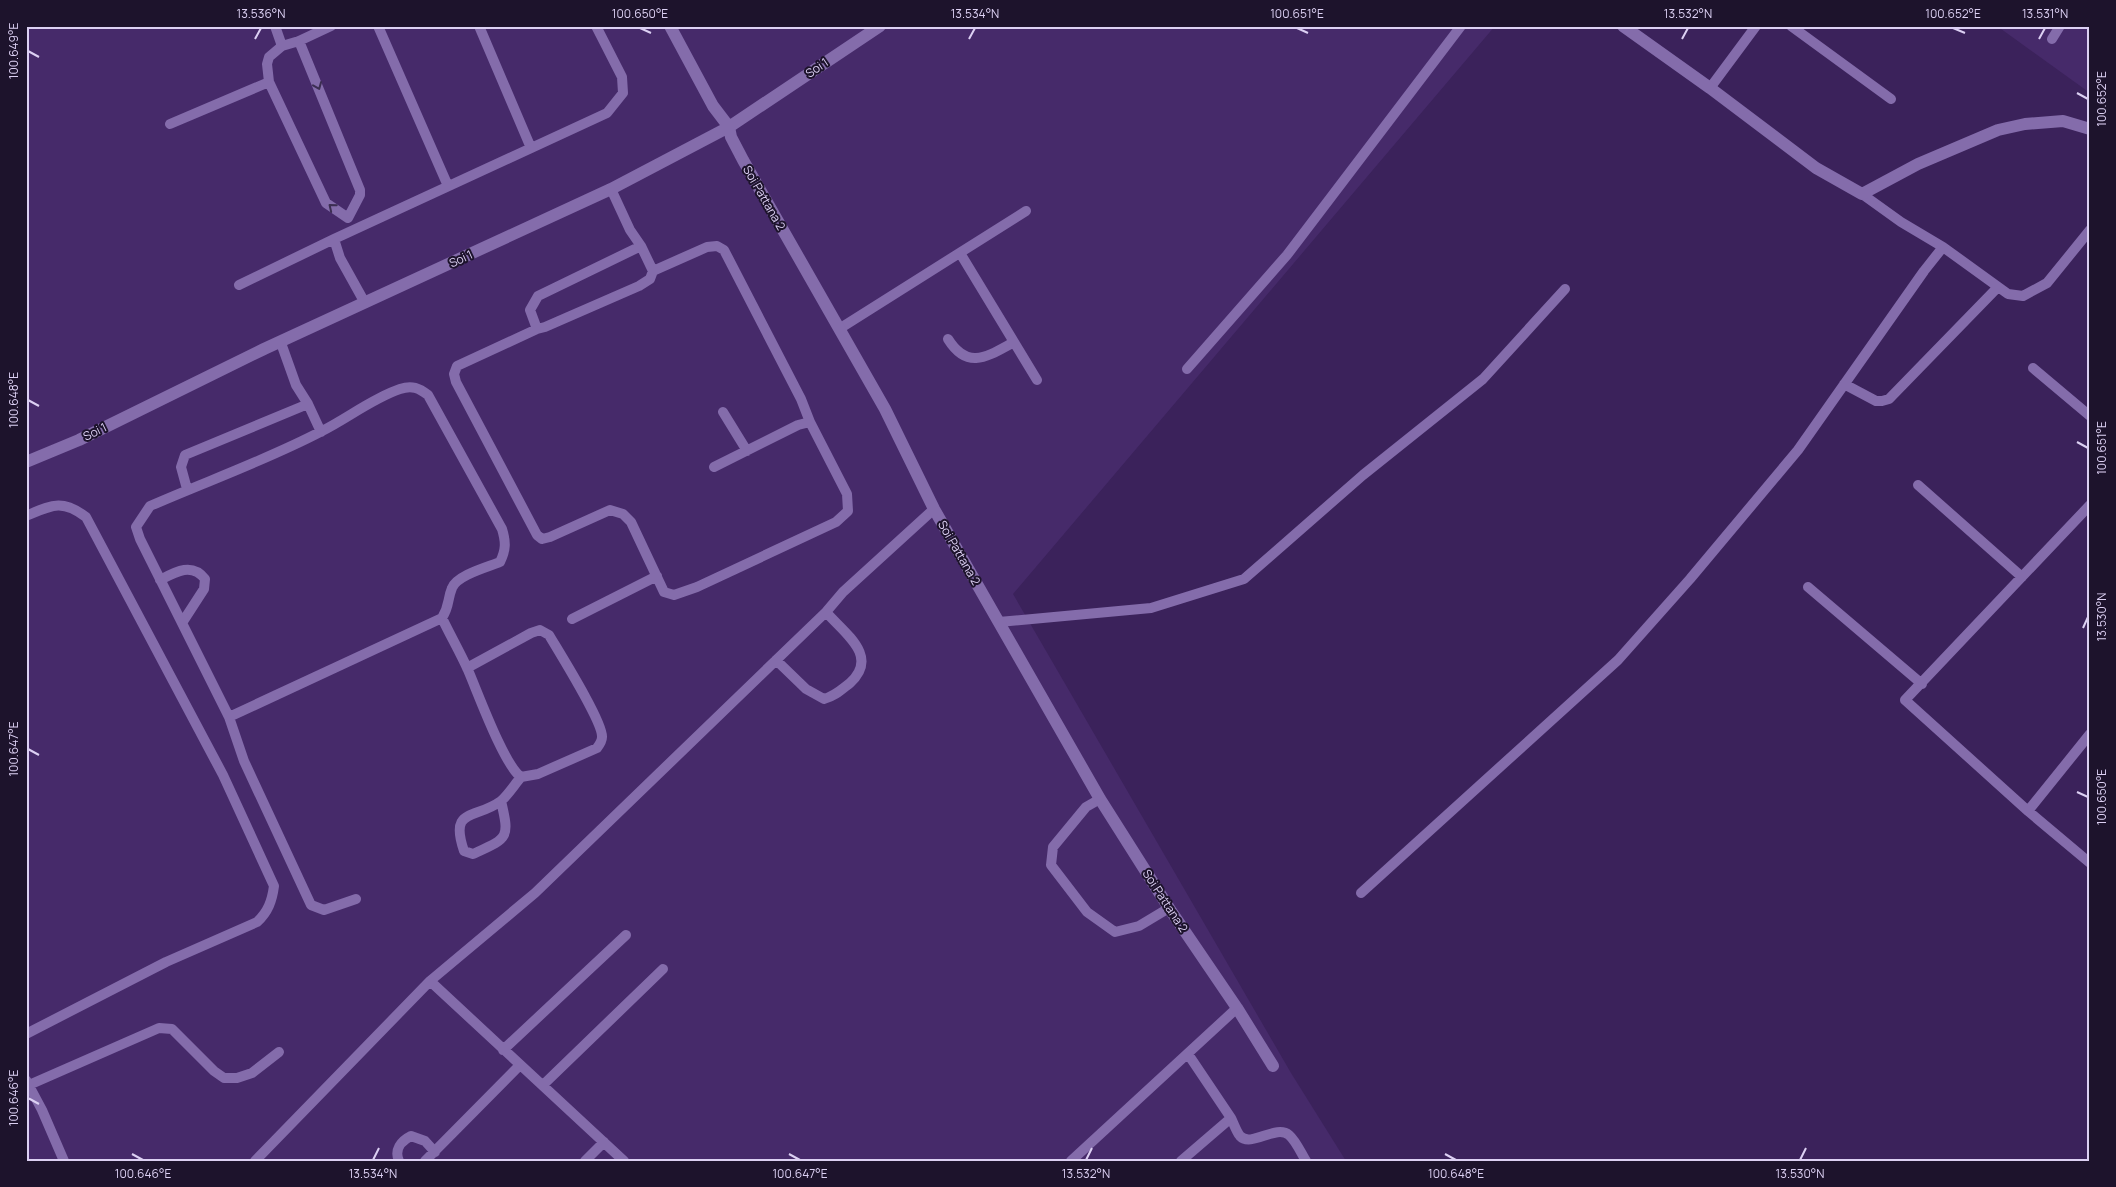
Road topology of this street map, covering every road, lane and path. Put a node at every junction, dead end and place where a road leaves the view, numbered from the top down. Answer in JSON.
{"nodes":[{"id":1,"x":275,"y":26,"type":"edge"},
{"id":2,"x":332,"y":26,"type":"edge"},
{"id":3,"x":378,"y":26,"type":"edge"},
{"id":4,"x":479,"y":26,"type":"edge"},
{"id":5,"x":596,"y":26,"type":"edge"},
{"id":6,"x":670,"y":26,"type":"edge"},
{"id":7,"x":880,"y":26,"type":"edge"},
{"id":8,"x":1461,"y":26,"type":"edge"},
{"id":9,"x":1623,"y":26,"type":"edge"},
{"id":10,"x":1756,"y":26,"type":"edge"},
{"id":11,"x":1791,"y":26,"type":"edge"},
{"id":12,"x":2060,"y":26,"type":"edge"},
{"id":13,"x":2052,"y":39,"type":"dead end"},
{"id":14,"x":299,"y":41,"type":"junction"},
{"id":15,"x":282,"y":46,"type":"junction"},
{"id":16,"x":269,"y":82,"type":"junction"},
{"id":17,"x":1710,"y":88,"type":"junction"},
{"id":18,"x":1891,"y":99,"type":"dead end"},
{"id":19,"x":170,"y":124,"type":"dead end"},
{"id":20,"x":728,"y":127,"type":"junction"},
{"id":21,"x":2090,"y":129,"type":"edge"},
{"id":22,"x":530,"y":148,"type":"junction"},
{"id":23,"x":448,"y":186,"type":"junction"},
{"id":24,"x":611,"y":189,"type":"junction"},
{"id":25,"x":1862,"y":194,"type":"junction"},
{"id":26,"x":1026,"y":211,"type":"dead end"},
{"id":27,"x":348,"y":218,"type":"junction"},
{"id":28,"x":2090,"y":230,"type":"edge"},
{"id":29,"x":354,"y":231,"type":"junction"},
{"id":30,"x":334,"y":239,"type":"junction"},
{"id":31,"x":641,"y":246,"type":"junction"},
{"id":32,"x":1943,"y":247,"type":"junction"},
{"id":33,"x":960,"y":253,"type":"junction"},
{"id":34,"x":653,"y":270,"type":"junction"},
{"id":35,"x":239,"y":285,"type":"dead end"},
{"id":36,"x":1998,"y":287,"type":"junction"},
{"id":37,"x":1565,"y":289,"type":"dead end"},
{"id":38,"x":365,"y":303,"type":"junction"},
{"id":39,"x":536,"y":329,"type":"junction"},
{"id":40,"x":839,"y":329,"type":"junction"},
{"id":41,"x":948,"y":339,"type":"dead end"},
{"id":42,"x":1014,"y":342,"type":"junction"},
{"id":43,"x":281,"y":343,"type":"junction"},
{"id":44,"x":2033,"y":368,"type":"dead end"},
{"id":45,"x":1188,"y":369,"type":"dead end"},
{"id":46,"x":1037,"y":380,"type":"dead end"},
{"id":47,"x":1844,"y":384,"type":"junction"},
{"id":48,"x":308,"y":404,"type":"junction"},
{"id":49,"x":723,"y":412,"type":"dead end"},
{"id":50,"x":2090,"y":416,"type":"edge"},
{"id":51,"x":810,"y":422,"type":"junction"},
{"id":52,"x":321,"y":432,"type":"junction"},
{"id":53,"x":747,"y":451,"type":"junction"},
{"id":54,"x":26,"y":462,"type":"edge"},
{"id":55,"x":714,"y":467,"type":"dead end"},
{"id":56,"x":1918,"y":484,"type":"dead end"},
{"id":57,"x":187,"y":490,"type":"junction"},
{"id":58,"x":2090,"y":505,"type":"edge"},
{"id":59,"x":934,"y":509,"type":"junction"},
{"id":60,"x":26,"y":516,"type":"edge"},
{"id":61,"x":656,"y":576,"type":"junction"},
{"id":62,"x":2022,"y":577,"type":"junction"},
{"id":63,"x":160,"y":580,"type":"junction"},
{"id":64,"x":1808,"y":587,"type":"dead end"},
{"id":65,"x":826,"y":612,"type":"junction"},
{"id":66,"x":442,"y":618,"type":"junction"},
{"id":67,"x":572,"y":619,"type":"dead end"},
{"id":68,"x":999,"y":622,"type":"junction"},
{"id":69,"x":182,"y":623,"type":"junction"},
{"id":70,"x":776,"y":660,"type":"junction"},
{"id":71,"x":467,"y":668,"type":"junction"},
{"id":72,"x":1922,"y":684,"type":"junction"},
{"id":73,"x":229,"y":716,"type":"junction"},
{"id":74,"x":2090,"y":734,"type":"edge"},
{"id":75,"x":521,"y":777,"type":"junction"},
{"id":76,"x":1100,"y":799,"type":"junction"},
{"id":77,"x":501,"y":801,"type":"junction"},
{"id":78,"x":2028,"y":811,"type":"junction"},
{"id":79,"x":2090,"y":863,"type":"edge"},
{"id":80,"x":1361,"y":893,"type":"dead end"},
{"id":81,"x":356,"y":899,"type":"dead end"},
{"id":82,"x":1169,"y":908,"type":"junction"},
{"id":83,"x":626,"y":935,"type":"dead end"},
{"id":84,"x":663,"y":969,"type":"dead end"},
{"id":85,"x":430,"y":981,"type":"junction"},
{"id":86,"x":1237,"y":1008,"type":"junction"},
{"id":87,"x":26,"y":1034,"type":"edge"},
{"id":88,"x":503,"y":1050,"type":"junction"},
{"id":89,"x":279,"y":1052,"type":"dead end"},
{"id":90,"x":1188,"y":1054,"type":"junction"},
{"id":91,"x":520,"y":1065,"type":"junction"},
{"id":92,"x":1273,"y":1066,"type":"dead end"},
{"id":93,"x":28,"y":1082,"type":"edge"},
{"id":94,"x":544,"y":1085,"type":"junction"},
{"id":95,"x":1231,"y":1118,"type":"junction"},
{"id":96,"x":604,"y":1142,"type":"junction"},
{"id":97,"x":435,"y":1152,"type":"junction"},
{"id":98,"x":64,"y":1161,"type":"edge"},
{"id":99,"x":254,"y":1161,"type":"edge"},
{"id":100,"x":399,"y":1161,"type":"edge"},
{"id":101,"x":425,"y":1161,"type":"edge"},
{"id":102,"x":585,"y":1161,"type":"edge"},
{"id":103,"x":624,"y":1161,"type":"edge"},
{"id":104,"x":1071,"y":1161,"type":"edge"},
{"id":105,"x":1181,"y":1161,"type":"edge"},
{"id":106,"x":1306,"y":1161,"type":"edge"}],
"edges":[{"from":1,"to":15,"type":"lane"},
{"from":2,"to":14,"type":"lane"},
{"from":3,"to":23,"type":"lane"},
{"from":4,"to":22,"type":"lane"},
{"from":5,"to":22,"type":"lane"},
{"from":6,"to":20,"type":"street","name":"Soi Pattana 2"},
{"from":7,"to":20,"type":"street","name":"Soi 1"},
{"from":8,"to":45,"type":"lane"},
{"from":9,"to":17,"type":"street"},
{"from":10,"to":17,"type":"lane"},
{"from":11,"to":18,"type":"lane"},
{"from":12,"to":13,"type":"lane"},
{"from":14,"to":15,"type":"lane"},
{"from":14,"to":27,"type":"lane","one_way":true},
{"from":15,"to":16,"type":"lane"},
{"from":16,"to":19,"type":"lane"},
{"from":27,"to":16,"type":"lane","one_way":true},
{"from":17,"to":25,"type":"street"},
{"from":20,"to":24,"type":"street","name":"Soi 1"},
{"from":20,"to":40,"type":"street","name":"Soi Pattana 2"},
{"from":21,"to":25,"type":"street"},
{"from":22,"to":23,"type":"lane"},
{"from":23,"to":29,"type":"lane"},
{"from":24,"to":31,"type":"lane"},
{"from":24,"to":38,"type":"street","name":"Soi 1"},
{"from":25,"to":32,"type":"lane"},
{"from":26,"to":33,"type":"lane"},
{"from":27,"to":29,"type":"lane"},
{"from":28,"to":36,"type":"lane"},
{"from":29,"to":30,"type":"lane"},
{"from":30,"to":35,"type":"lane"},
{"from":30,"to":38,"type":"lane"},
{"from":31,"to":34,"type":"lane"},
{"from":31,"to":39,"type":"lane"},
{"from":32,"to":36,"type":"lane"},
{"from":32,"to":47,"type":"lane"},
{"from":33,"to":40,"type":"lane"},
{"from":33,"to":42,"type":"lane"},
{"from":34,"to":39,"type":"lane"},
{"from":34,"to":51,"type":"lane"},
{"from":36,"to":47,"type":"lane"},
{"from":37,"to":68,"type":"lane"},
{"from":38,"to":43,"type":"street","name":"Soi 1"},
{"from":39,"to":61,"type":"lane"},
{"from":40,"to":59,"type":"street","name":"Soi Pattana 2"},
{"from":41,"to":42,"type":"lane"},
{"from":42,"to":46,"type":"lane"},
{"from":43,"to":48,"type":"lane"},
{"from":43,"to":54,"type":"street","name":"Soi 1"},
{"from":44,"to":50,"type":"lane"},
{"from":47,"to":80,"type":"lane"},
{"from":48,"to":52,"type":"lane"},
{"from":48,"to":57,"type":"lane"},
{"from":49,"to":53,"type":"lane"},
{"from":51,"to":53,"type":"lane"},
{"from":51,"to":61,"type":"lane"},
{"from":52,"to":57,"type":"lane"},
{"from":52,"to":66,"type":"lane"},
{"from":53,"to":55,"type":"lane"},
{"from":56,"to":62,"type":"lane"},
{"from":57,"to":63,"type":"lane"},
{"from":58,"to":62,"type":"lane"},
{"from":59,"to":65,"type":"lane"},
{"from":59,"to":68,"type":"street","name":"Soi Pattana 2"},
{"from":60,"to":87,"type":"lane"},
{"from":61,"to":67,"type":"lane"},
{"from":62,"to":72,"type":"lane"},
{"from":63,"to":69,"type":"lane"},
{"from":63,"to":69,"type":"lane"},
{"from":64,"to":72,"type":"lane"},
{"from":65,"to":70,"type":"lane"},
{"from":65,"to":70,"type":"lane"},
{"from":66,"to":71,"type":"lane"},
{"from":66,"to":73,"type":"lane"},
{"from":68,"to":76,"type":"street","name":"Soi Pattana 2"},
{"from":69,"to":73,"type":"lane"},
{"from":70,"to":85,"type":"lane"},
{"from":71,"to":75,"type":"lane"},
{"from":71,"to":75,"type":"lane"},
{"from":72,"to":78,"type":"lane"},
{"from":73,"to":81,"type":"lane"},
{"from":74,"to":78,"type":"lane"},
{"from":75,"to":77,"type":"lane"},
{"from":76,"to":82,"type":"street","name":"Soi Pattana 2"},
{"from":76,"to":82,"type":"lane"},
{"from":77,"to":77,"type":"lane"},
{"from":78,"to":79,"type":"lane"},
{"from":82,"to":86,"type":"street","name":"Soi Pattana 2"},
{"from":83,"to":88,"type":"lane"},
{"from":84,"to":94,"type":"lane"},
{"from":85,"to":88,"type":"lane"},
{"from":85,"to":99,"type":"lane"},
{"from":86,"to":90,"type":"lane"},
{"from":86,"to":92,"type":"street","name":"Soi Pattana 2"},
{"from":88,"to":91,"type":"lane"},
{"from":89,"to":93,"type":"lane"},
{"from":90,"to":95,"type":"lane"},
{"from":90,"to":104,"type":"lane"},
{"from":91,"to":94,"type":"lane"},
{"from":91,"to":97,"type":"lane"},
{"from":93,"to":98,"type":"lane"},
{"from":94,"to":96,"type":"lane"},
{"from":95,"to":105,"type":"lane"},
{"from":95,"to":106,"type":"lane"},
{"from":96,"to":102,"type":"lane"},
{"from":96,"to":103,"type":"lane"},
{"from":97,"to":100,"type":"lane"},
{"from":97,"to":101,"type":"lane"}]}
